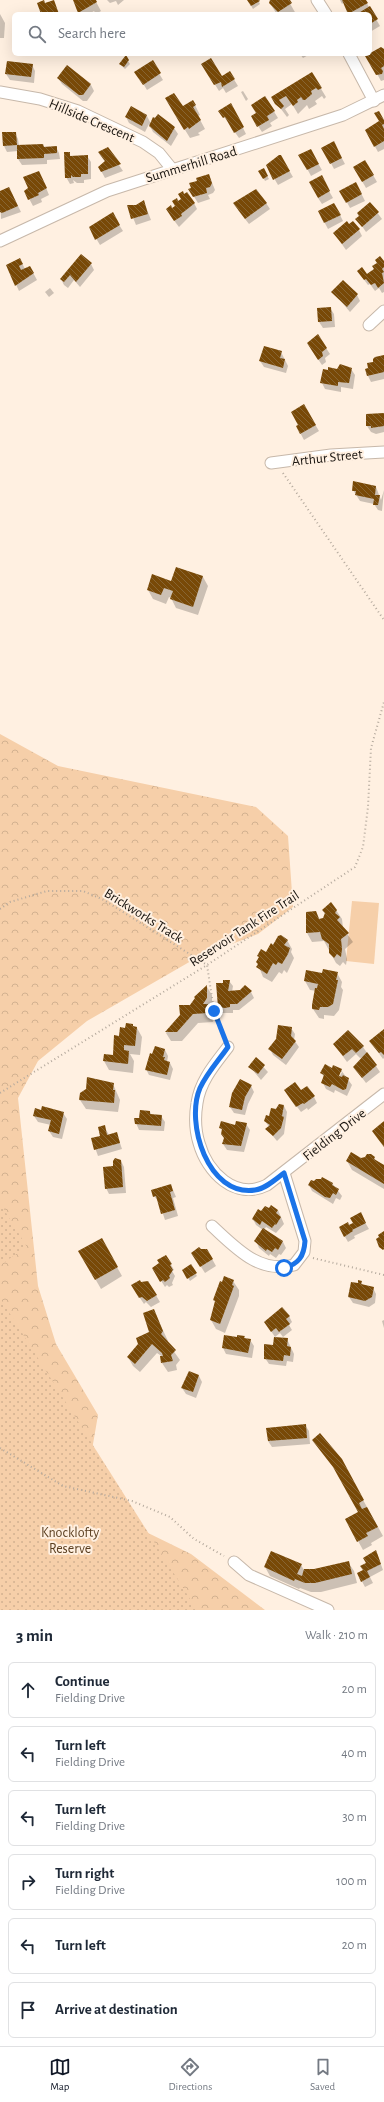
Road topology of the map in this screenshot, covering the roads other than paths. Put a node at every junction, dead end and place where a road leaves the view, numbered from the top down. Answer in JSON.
{"nodes":[{"id":1,"x":317,"y":0,"type":"edge"},
{"id":2,"x":325,"y":12,"type":"edge"},
{"id":3,"x":350,"y":56,"type":"edge"},
{"id":4,"x":0,"y":92,"type":"edge"},
{"id":5,"x":384,"y":95,"type":"edge"},
{"id":6,"x":374,"y":101,"type":"junction"},
{"id":7,"x":172,"y":169,"type":"junction"},
{"id":8,"x":0,"y":241,"type":"edge"},
{"id":9,"x":384,"y":311,"type":"edge"},
{"id":10,"x":369,"y":325,"type":"dead end"},
{"id":11,"x":384,"y":452,"type":"edge"},
{"id":12,"x":273,"y":463,"type":"road end"},
{"id":13,"x":228,"y":1047,"type":"road end"},
{"id":14,"x":384,"y":1094,"type":"edge"},
{"id":15,"x":284,"y":1173,"type":"junction"},
{"id":16,"x":212,"y":1226,"type":"dead end"},
{"id":17,"x":234,"y":1562,"type":"road end"},
{"id":18,"x":328,"y":1610,"type":"edge"}],
"edges":[{"from":1,"to":2,"type":"street"},
{"from":3,"to":6,"type":"street"},
{"from":4,"to":7,"type":"street","name":"Hillside Crescent"},
{"from":5,"to":6,"type":"street","name":"Summerhill Road"},
{"from":6,"to":7,"type":"street","name":"Summerhill Road"},
{"from":7,"to":8,"type":"street","name":"Summerhill Road"},
{"from":9,"to":10,"type":"street"},
{"from":11,"to":12,"type":"street","name":"Arthur Street"},
{"from":13,"to":15,"type":"street","name":"Fielding Drive"},
{"from":14,"to":15,"type":"street","name":"Fielding Drive"},
{"from":15,"to":16,"type":"street"},
{"from":17,"to":18,"type":"street"}]}
